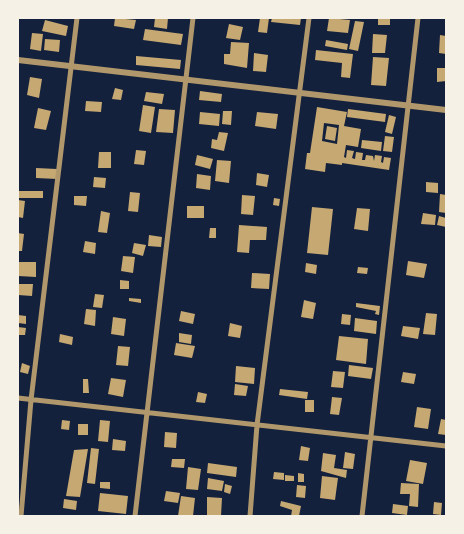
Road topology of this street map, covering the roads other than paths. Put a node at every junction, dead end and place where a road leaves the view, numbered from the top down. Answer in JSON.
{"nodes":[{"id":1,"x":77,"y":18,"type":"edge"},
{"id":2,"x":193,"y":18,"type":"edge"},
{"id":3,"x":310,"y":18,"type":"edge"},
{"id":4,"x":418,"y":18,"type":"edge"},
{"id":5,"x":18,"y":60,"type":"edge"},
{"id":6,"x":72,"y":67,"type":"junction"},
{"id":7,"x":185,"y":80,"type":"junction"},
{"id":8,"x":301,"y":93,"type":"junction"},
{"id":9,"x":407,"y":105,"type":"junction"},
{"id":10,"x":446,"y":110,"type":"edge"},
{"id":11,"x":18,"y":398,"type":"edge"},
{"id":12,"x":31,"y":400,"type":"junction"},
{"id":13,"x":148,"y":413,"type":"junction"},
{"id":14,"x":257,"y":425,"type":"junction"},
{"id":15,"x":371,"y":437,"type":"junction"},
{"id":16,"x":446,"y":446,"type":"edge"},
{"id":17,"x":21,"y":516,"type":"edge"},
{"id":18,"x":135,"y":516,"type":"edge"},
{"id":19,"x":250,"y":516,"type":"edge"},
{"id":20,"x":362,"y":516,"type":"edge"}],
"edges":[{"from":1,"to":6,"type":"street"},
{"from":2,"to":7,"type":"street"},
{"from":3,"to":8,"type":"street"},
{"from":4,"to":9,"type":"street"},
{"from":5,"to":6,"type":"street"},
{"from":6,"to":7,"type":"street"},
{"from":6,"to":12,"type":"street"},
{"from":7,"to":8,"type":"street"},
{"from":7,"to":13,"type":"street"},
{"from":8,"to":9,"type":"street"},
{"from":8,"to":14,"type":"street"},
{"from":9,"to":10,"type":"street"},
{"from":9,"to":15,"type":"street"},
{"from":11,"to":12,"type":"street"},
{"from":12,"to":13,"type":"street"},
{"from":12,"to":17,"type":"street"},
{"from":13,"to":14,"type":"street"},
{"from":13,"to":18,"type":"street"},
{"from":14,"to":15,"type":"street"},
{"from":14,"to":19,"type":"street"},
{"from":15,"to":16,"type":"street"},
{"from":15,"to":20,"type":"street"}]}
